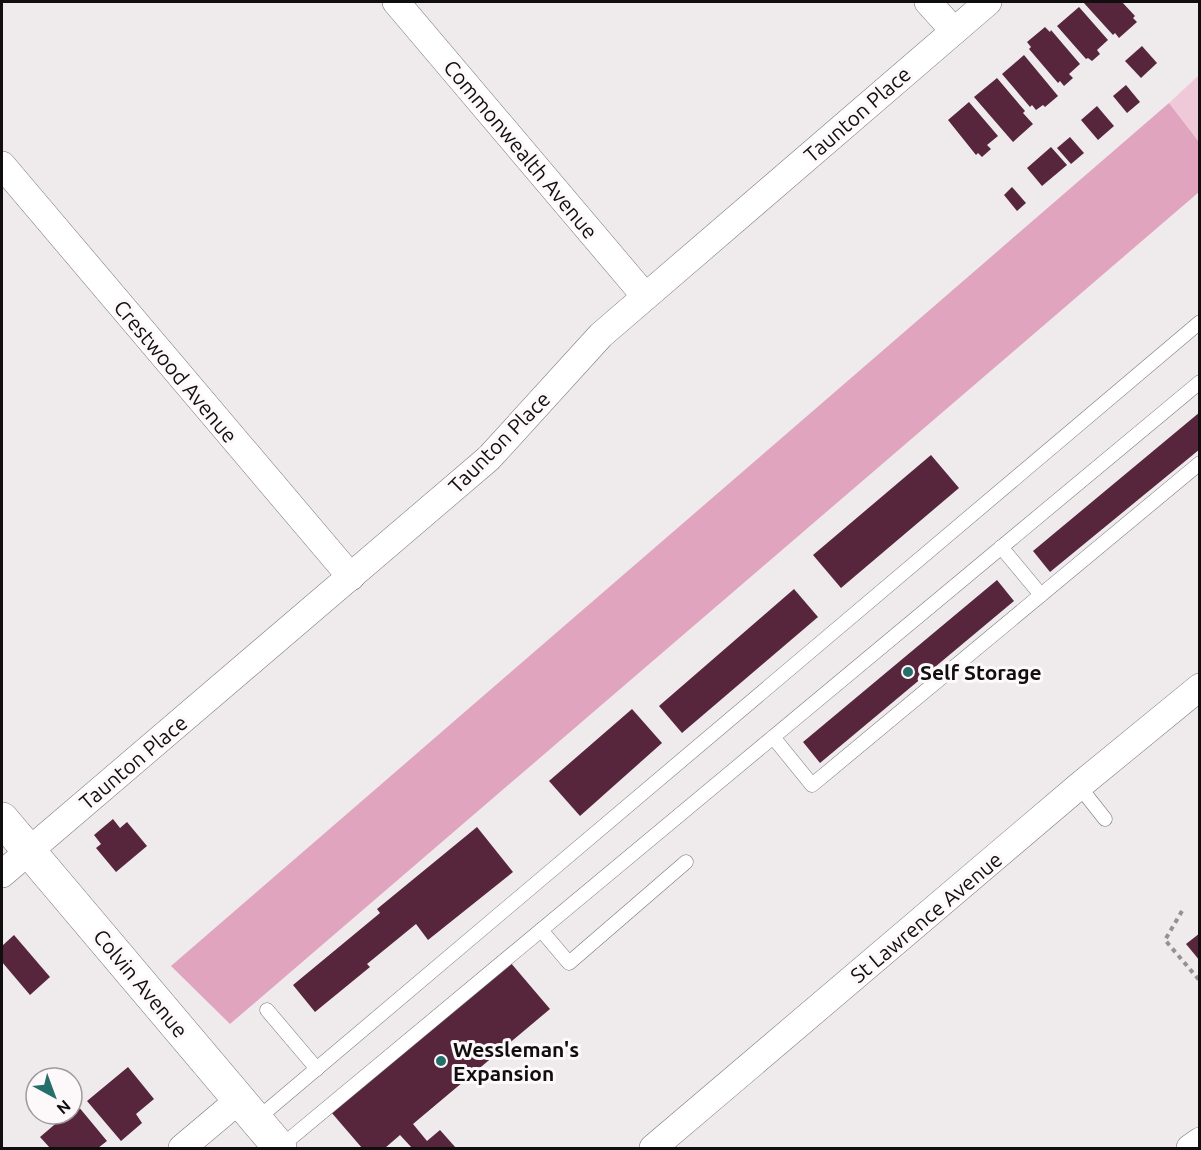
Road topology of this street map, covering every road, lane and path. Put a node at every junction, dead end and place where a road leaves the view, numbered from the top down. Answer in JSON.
{"nodes":[{"id":1,"x":396,"y":2,"type":"edge"},
{"id":2,"x":928,"y":2,"type":"edge"},
{"id":3,"x":988,"y":2,"type":"edge"},
{"id":4,"x":954,"y":32,"type":"junction"},
{"id":5,"x":2,"y":165,"type":"edge"},
{"id":6,"x":645,"y":296,"type":"junction"},
{"id":7,"x":1200,"y":322,"type":"edge"},
{"id":8,"x":1200,"y":382,"type":"edge"},
{"id":9,"x":1200,"y":463,"type":"edge"},
{"id":10,"x":1001,"y":547,"type":"junction"},
{"id":11,"x":351,"y":577,"type":"junction"},
{"id":12,"x":1041,"y":595,"type":"junction"},
{"id":13,"x":1200,"y":687,"type":"edge"},
{"id":14,"x":773,"y":737,"type":"junction"},
{"id":15,"x":1079,"y":786,"type":"junction"},
{"id":16,"x":2,"y":819,"type":"edge"},
{"id":17,"x":1106,"y":819,"type":"dead end"},
{"id":18,"x":29,"y":851,"type":"junction"},
{"id":19,"x":686,"y":862,"type":"dead end"},
{"id":20,"x":2,"y":874,"type":"edge"},
{"id":21,"x":1182,"y":911,"type":"dead end"},
{"id":22,"x":541,"y":930,"type":"junction"},
{"id":23,"x":1200,"y":981,"type":"edge"},
{"id":24,"x":267,"y":1010,"type":"dead end"},
{"id":25,"x":317,"y":1069,"type":"junction"},
{"id":26,"x":248,"y":1110,"type":"junction"},
{"id":27,"x":1200,"y":1141,"type":"edge"},
{"id":28,"x":279,"y":1148,"type":"edge"},
{"id":29,"x":182,"y":1149,"type":"edge"},
{"id":30,"x":653,"y":1149,"type":"edge"},
{"id":31,"x":1190,"y":1149,"type":"edge"}],
"edges":[{"from":1,"to":6,"type":"street","name":"Commonwealth Avenue"},
{"from":2,"to":4,"type":"street"},
{"from":3,"to":4,"type":"street","name":"Taunton Place"},
{"from":4,"to":6,"type":"street","name":"Taunton Place"},
{"from":5,"to":11,"type":"street","name":"Crestwood Avenue"},
{"from":6,"to":11,"type":"street","name":"Taunton Place"},
{"from":7,"to":25,"type":"lane"},
{"from":8,"to":10,"type":"lane"},
{"from":9,"to":12,"type":"lane"},
{"from":10,"to":12,"type":"lane"},
{"from":10,"to":14,"type":"lane"},
{"from":11,"to":18,"type":"street","name":"Taunton Place"},
{"from":12,"to":14,"type":"lane"},
{"from":13,"to":15,"type":"street","name":"St Lawrence Avenue"},
{"from":14,"to":22,"type":"lane"},
{"from":15,"to":17,"type":"lane"},
{"from":15,"to":30,"type":"street","name":"St Lawrence Avenue"},
{"from":16,"to":18,"type":"street","name":"Colvin Avenue"},
{"from":18,"to":20,"type":"street","name":"Taunton Place"},
{"from":18,"to":26,"type":"street","name":"Colvin Avenue"},
{"from":19,"to":22,"type":"lane"},
{"from":21,"to":23,"type":"path"},
{"from":22,"to":28,"type":"lane"},
{"from":24,"to":25,"type":"lane"},
{"from":25,"to":26,"type":"lane"},
{"from":26,"to":28,"type":"street","name":"Colvin Avenue"},
{"from":26,"to":29,"type":"street"},
{"from":27,"to":31,"type":"street"}]}
